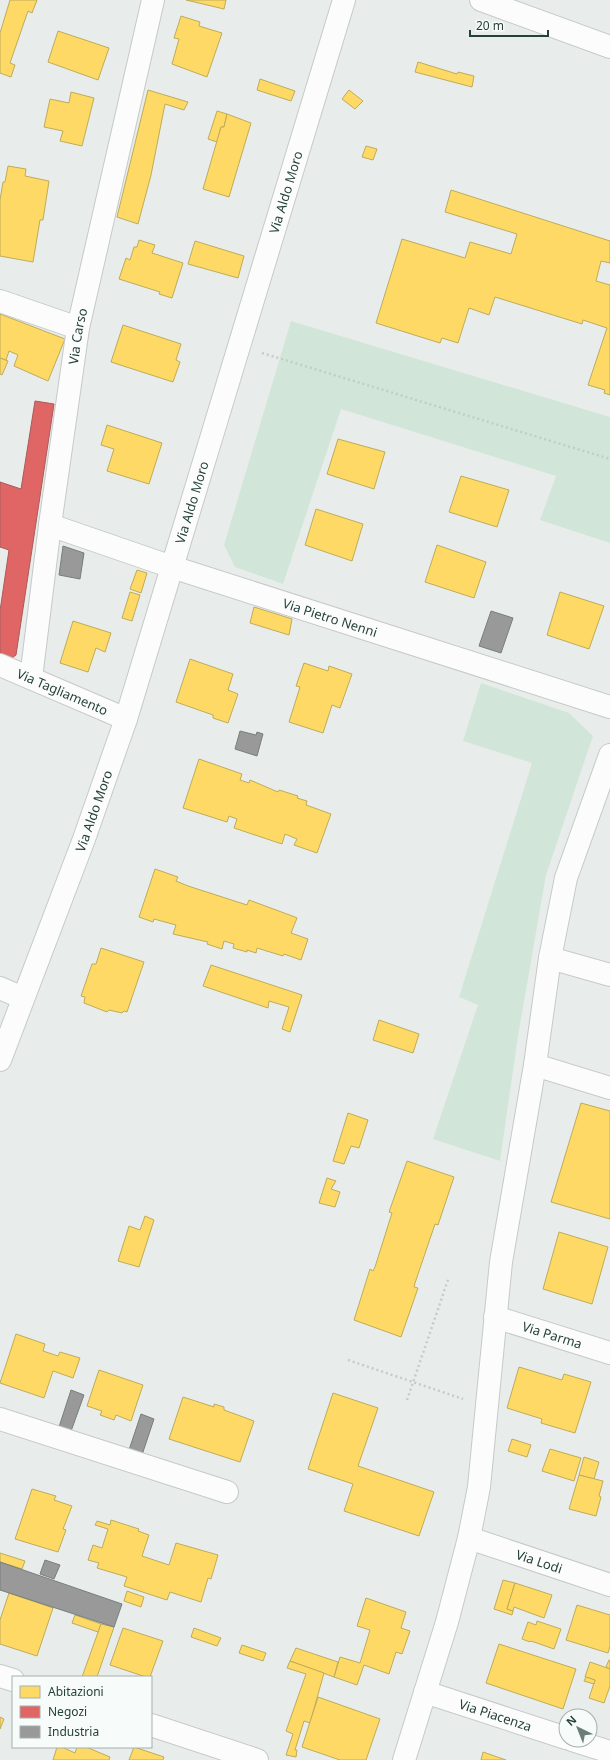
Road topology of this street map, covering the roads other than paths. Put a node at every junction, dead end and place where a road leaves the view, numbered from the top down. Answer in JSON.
{"nodes":[{"id":1,"x":153,"y":0,"type":"edge"},
{"id":2,"x":344,"y":0,"type":"edge"},
{"id":3,"x":481,"y":0,"type":"edge"},
{"id":4,"x":610,"y":47,"type":"edge"},
{"id":5,"x":0,"y":301,"type":"edge"},
{"id":6,"x":78,"y":328,"type":"junction"},
{"id":7,"x":50,"y":525,"type":"junction"},
{"id":8,"x":172,"y":567,"type":"junction"},
{"id":9,"x":0,"y":665,"type":"edge"},
{"id":10,"x":31,"y":678,"type":"junction"},
{"id":11,"x":610,"y":707,"type":"edge"},
{"id":12,"x":126,"y":719,"type":"junction"},
{"id":13,"x":610,"y":755,"type":"edge"},
{"id":14,"x":606,"y":782,"type":"edge"},
{"id":15,"x":550,"y":958,"type":"junction"},
{"id":16,"x":610,"y":975,"type":"edge"},
{"id":17,"x":0,"y":988,"type":"edge"},
{"id":18,"x":23,"y":998,"type":"junction"},
{"id":19,"x":0,"y":1060,"type":"edge"},
{"id":20,"x":535,"y":1065,"type":"junction"},
{"id":21,"x":610,"y":1088,"type":"edge"},
{"id":22,"x":495,"y":1317,"type":"junction"},
{"id":23,"x":610,"y":1354,"type":"edge"},
{"id":24,"x":0,"y":1419,"type":"edge"},
{"id":25,"x":227,"y":1492,"type":"dead end"},
{"id":26,"x":469,"y":1538,"type":"junction"},
{"id":27,"x":610,"y":1585,"type":"edge"},
{"id":28,"x":0,"y":1676,"type":"edge"},
{"id":29,"x":12,"y":1680,"type":"edge"},
{"id":30,"x":425,"y":1692,"type":"junction"},
{"id":31,"x":152,"y":1725,"type":"edge"},
{"id":32,"x":558,"y":1735,"type":"edge"},
{"id":33,"x":597,"y":1748,"type":"edge"},
{"id":34,"x":610,"y":1752,"type":"edge"},
{"id":35,"x":257,"y":1760,"type":"edge"},
{"id":36,"x":404,"y":1760,"type":"edge"}],
"edges":[{"from":1,"to":6,"type":"street","name":"Via Carso"},
{"from":2,"to":8,"type":"street","name":"Via Aldo Moro"},
{"from":3,"to":4,"type":"street"},
{"from":5,"to":6,"type":"street"},
{"from":6,"to":7,"type":"street","name":"Via Carso"},
{"from":7,"to":8,"type":"street","name":"Via Pietro Nenni"},
{"from":7,"to":10,"type":"street","name":"Via Carso"},
{"from":8,"to":11,"type":"street","name":"Via Pietro Nenni"},
{"from":8,"to":12,"type":"street","name":"Via Aldo Moro"},
{"from":9,"to":10,"type":"street","name":"Via Tagliamento"},
{"from":10,"to":12,"type":"street","name":"Via Tagliamento"},
{"from":12,"to":18,"type":"street","name":"Via Aldo Moro"},
{"from":13,"to":14,"type":"street"},
{"from":14,"to":15,"type":"street"},
{"from":15,"to":16,"type":"street"},
{"from":15,"to":20,"type":"street"},
{"from":17,"to":18,"type":"street"},
{"from":18,"to":19,"type":"street","name":"Via Aldo Moro"},
{"from":20,"to":21,"type":"street"},
{"from":20,"to":22,"type":"street"},
{"from":22,"to":23,"type":"street","name":"Via Parma"},
{"from":22,"to":26,"type":"street"},
{"from":24,"to":25,"type":"street"},
{"from":26,"to":27,"type":"street","name":"Via Lodi"},
{"from":26,"to":30,"type":"street"},
{"from":28,"to":29,"type":"street"},
{"from":30,"to":32,"type":"street","name":"Via Piacenza"},
{"from":30,"to":36,"type":"street"},
{"from":31,"to":35,"type":"street"},
{"from":33,"to":34,"type":"street"}]}
